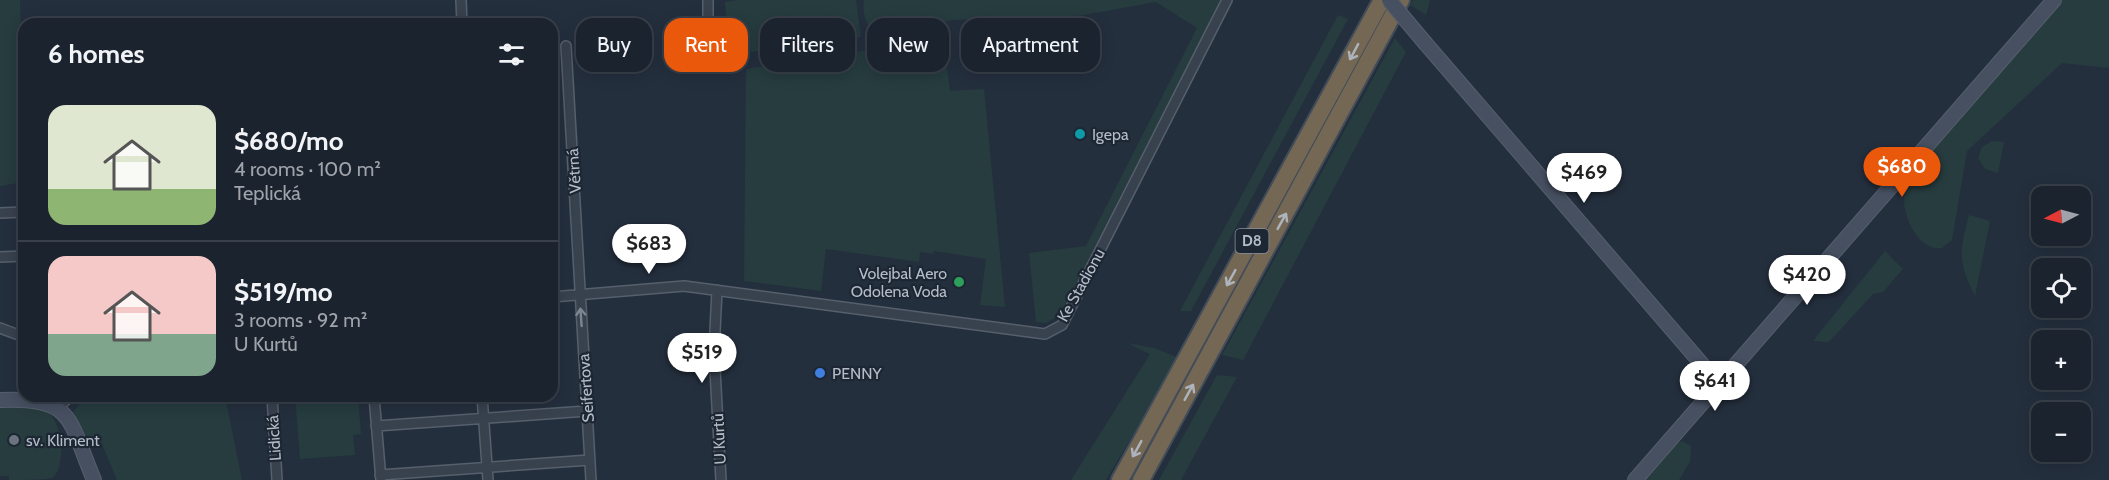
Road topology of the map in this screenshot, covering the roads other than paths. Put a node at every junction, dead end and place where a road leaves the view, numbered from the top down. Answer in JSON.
{"nodes":[{"id":1,"x":461,"y":0,"type":"edge"},
{"id":2,"x":708,"y":0,"type":"edge"},
{"id":3,"x":1227,"y":0,"type":"edge"},
{"id":4,"x":1382,"y":0,"type":"edge"},
{"id":5,"x":1389,"y":0,"type":"edge"},
{"id":6,"x":1401,"y":0,"type":"edge"},
{"id":7,"x":2054,"y":0,"type":"edge"},
{"id":8,"x":462,"y":18,"type":"edge"},
{"id":9,"x":708,"y":18,"type":"edge"},
{"id":10,"x":566,"y":46,"type":"dead end"},
{"id":11,"x":18,"y":212,"type":"edge"},
{"id":12,"x":0,"y":213,"type":"edge"},
{"id":13,"x":18,"y":256,"type":"edge"},
{"id":14,"x":0,"y":257,"type":"edge"},
{"id":15,"x":717,"y":290,"type":"junction"},
{"id":16,"x":580,"y":296,"type":"junction"},
{"id":17,"x":558,"y":297,"type":"edge"},
{"id":18,"x":0,"y":328,"type":"edge"},
{"id":19,"x":18,"y":335,"type":"edge"},
{"id":20,"x":1719,"y":384,"type":"junction"},
{"id":21,"x":18,"y":399,"type":"edge"},
{"id":22,"x":0,"y":400,"type":"edge"},
{"id":23,"x":42,"y":402,"type":"edge"},
{"id":24,"x":64,"y":402,"type":"edge"},
{"id":25,"x":272,"y":402,"type":"edge"},
{"id":26,"x":375,"y":402,"type":"edge"},
{"id":27,"x":483,"y":402,"type":"edge"},
{"id":28,"x":58,"y":407,"type":"junction"},
{"id":29,"x":587,"y":411,"type":"junction"},
{"id":30,"x":484,"y":419,"type":"junction"},
{"id":31,"x":376,"y":426,"type":"junction"},
{"id":32,"x":590,"y":460,"type":"junction"},
{"id":33,"x":487,"y":468,"type":"junction"},
{"id":34,"x":380,"y":477,"type":"edge"},
{"id":35,"x":94,"y":480,"type":"edge"},
{"id":36,"x":277,"y":480,"type":"edge"},
{"id":37,"x":488,"y":480,"type":"edge"},
{"id":38,"x":591,"y":480,"type":"edge"},
{"id":39,"x":721,"y":480,"type":"edge"},
{"id":40,"x":1120,"y":480,"type":"edge"},
{"id":41,"x":1141,"y":480,"type":"edge"},
{"id":42,"x":1635,"y":480,"type":"edge"}],
"edges":[{"from":1,"to":8,"type":"street"},
{"from":2,"to":9,"type":"street"},
{"from":3,"to":15,"type":"street","name":"Ke Stadionu"},
{"from":4,"to":40,"type":"highway","number":"D8","one_way":true},
{"from":5,"to":20,"type":"street","bridge":true},
{"from":41,"to":6,"type":"highway","number":"D8","one_way":true},
{"from":7,"to":20,"type":"street"},
{"from":10,"to":16,"type":"street","name":"Větrná"},
{"from":11,"to":12,"type":"street"},
{"from":13,"to":14,"type":"street"},
{"from":15,"to":16,"type":"street","name":"Ke Stadionu"},
{"from":15,"to":39,"type":"street","name":"U Kurtů"},
{"from":16,"to":17,"type":"street","name":"Ke Stadionu"},
{"from":29,"to":16,"type":"street","name":"Seifertova","one_way":true},
{"from":18,"to":19,"type":"street"},
{"from":20,"to":42,"type":"street"},
{"from":21,"to":22,"type":"street"},
{"from":23,"to":28,"type":"street"},
{"from":24,"to":28,"type":"street"},
{"from":25,"to":36,"type":"street","name":"Lidická"},
{"from":26,"to":31,"type":"street"},
{"from":27,"to":30,"type":"street"},
{"from":28,"to":35,"type":"street"},
{"from":29,"to":30,"type":"street"},
{"from":29,"to":32,"type":"street","name":"Seifertova"},
{"from":30,"to":31,"type":"street"},
{"from":30,"to":33,"type":"street"},
{"from":31,"to":34,"type":"street"},
{"from":32,"to":33,"type":"street"},
{"from":32,"to":38,"type":"street","name":"Seifertova"},
{"from":33,"to":34,"type":"street"},
{"from":33,"to":37,"type":"street"}]}
